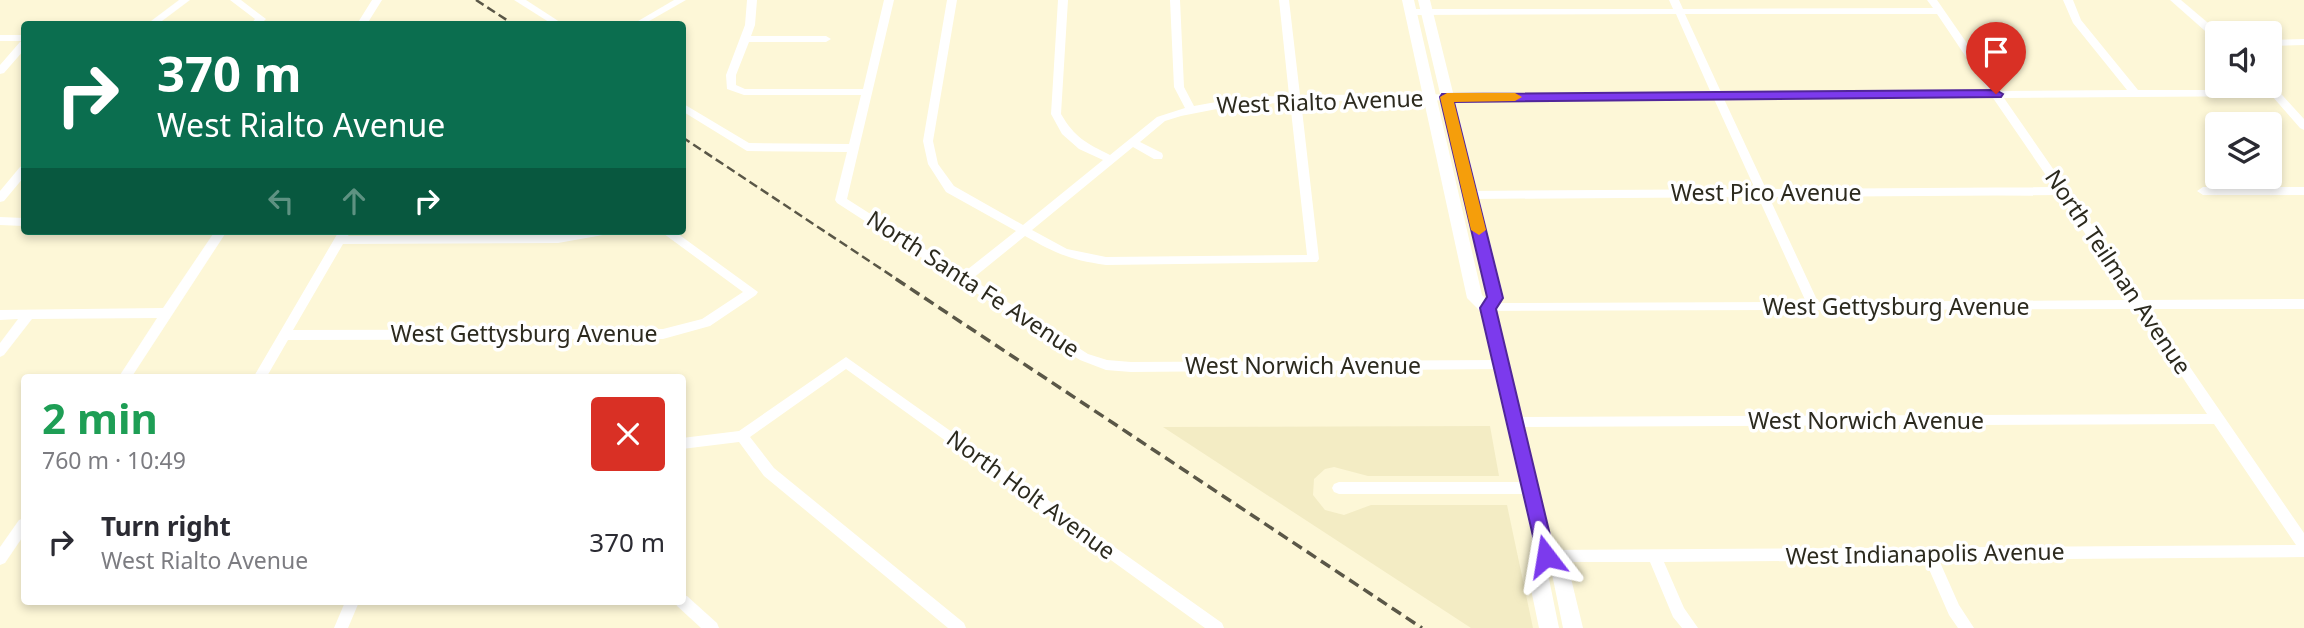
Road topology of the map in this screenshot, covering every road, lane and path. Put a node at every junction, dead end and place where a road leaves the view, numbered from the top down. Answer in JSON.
{"nodes":[{"id":1,"x":185,"y":0,"type":"edge"},
{"id":2,"x":235,"y":0,"type":"edge"},
{"id":3,"x":377,"y":0,"type":"edge"},
{"id":4,"x":519,"y":0,"type":"edge"},
{"id":5,"x":681,"y":0,"type":"edge"},
{"id":6,"x":752,"y":0,"type":"edge"},
{"id":7,"x":889,"y":0,"type":"edge"},
{"id":8,"x":952,"y":0,"type":"edge"},
{"id":9,"x":1063,"y":0,"type":"edge"},
{"id":10,"x":1175,"y":0,"type":"edge"},
{"id":11,"x":1284,"y":0,"type":"edge"},
{"id":12,"x":1674,"y":0,"type":"edge"},
{"id":13,"x":2068,"y":0,"type":"edge"},
{"id":14,"x":2175,"y":0,"type":"edge"},
{"id":15,"x":1935,"y":5,"type":"edge"},
{"id":16,"x":1409,"y":6,"type":"edge"},
{"id":17,"x":1425,"y":6,"type":"edge"},
{"id":18,"x":1679,"y":12,"type":"junction"},
{"id":19,"x":156,"y":21,"type":"edge"},
{"id":20,"x":257,"y":21,"type":"edge"},
{"id":21,"x":364,"y":21,"type":"edge"},
{"id":22,"x":553,"y":21,"type":"edge"},
{"id":23,"x":643,"y":21,"type":"edge"},
{"id":24,"x":2205,"y":26,"type":"edge"},
{"id":25,"x":0,"y":38,"type":"edge"},
{"id":26,"x":21,"y":38,"type":"edge"},
{"id":27,"x":745,"y":39,"type":"junction"},
{"id":28,"x":826,"y":40,"type":"dead end"},
{"id":29,"x":2304,"y":42,"type":"edge"},
{"id":30,"x":2282,"y":43,"type":"edge"},
{"id":31,"x":21,"y":47,"type":"edge"},
{"id":32,"x":0,"y":71,"type":"edge"},
{"id":33,"x":867,"y":92,"type":"junction"},
{"id":34,"x":2205,"y":92,"type":"edge"},
{"id":35,"x":1996,"y":94,"type":"junction"},
{"id":36,"x":2135,"y":94,"type":"junction"},
{"id":37,"x":1718,"y":96,"type":"junction"},
{"id":38,"x":1447,"y":97,"type":"junction"},
{"id":39,"x":1295,"y":98,"type":"junction"},
{"id":40,"x":1430,"y":98,"type":"junction"},
{"id":41,"x":2279,"y":98,"type":"edge"},
{"id":42,"x":1190,"y":108,"type":"junction"},
{"id":43,"x":686,"y":109,"type":"edge"},
{"id":44,"x":2301,"y":120,"type":"edge"},
{"id":45,"x":1131,"y":142,"type":"junction"},
{"id":46,"x":854,"y":149,"type":"junction"},
{"id":47,"x":1157,"y":156,"type":"dead end"},
{"id":48,"x":1109,"y":159,"type":"junction"},
{"id":49,"x":21,"y":174,"type":"edge"},
{"id":50,"x":2063,"y":191,"type":"junction"},
{"id":51,"x":2203,"y":191,"type":"dead end"},
{"id":52,"x":2304,"y":191,"type":"edge"},
{"id":53,"x":1763,"y":193,"type":"junction"},
{"id":54,"x":1470,"y":195,"type":"junction"},
{"id":55,"x":0,"y":198,"type":"edge"},
{"id":56,"x":0,"y":221,"type":"edge"},
{"id":57,"x":21,"y":222,"type":"edge"},
{"id":58,"x":1026,"y":229,"type":"junction"},
{"id":59,"x":218,"y":235,"type":"edge"},
{"id":60,"x":343,"y":235,"type":"edge"},
{"id":61,"x":580,"y":235,"type":"edge"},
{"id":62,"x":672,"y":235,"type":"edge"},
{"id":63,"x":965,"y":278,"type":"junction"},
{"id":64,"x":2304,"y":304,"type":"edge"},
{"id":65,"x":2140,"y":305,"type":"junction"},
{"id":66,"x":1814,"y":307,"type":"junction"},
{"id":67,"x":1488,"y":308,"type":"junction"},
{"id":68,"x":166,"y":313,"type":"junction"},
{"id":69,"x":29,"y":314,"type":"junction"},
{"id":70,"x":0,"y":315,"type":"edge"},
{"id":71,"x":285,"y":335,"type":"junction"},
{"id":72,"x":0,"y":352,"type":"edge"},
{"id":73,"x":1107,"y":365,"type":"joint"},
{"id":74,"x":1500,"y":365,"type":"junction"},
{"id":75,"x":127,"y":374,"type":"edge"},
{"id":76,"x":261,"y":374,"type":"edge"},
{"id":77,"x":2218,"y":419,"type":"junction"},
{"id":78,"x":1514,"y":422,"type":"junction"},
{"id":79,"x":742,"y":436,"type":"junction"},
{"id":80,"x":686,"y":443,"type":"edge"},
{"id":81,"x":1339,"y":488,"type":"dead end"},
{"id":82,"x":1529,"y":488,"type":"junction"},
{"id":83,"x":21,"y":528,"type":"edge"},
{"id":84,"x":2304,"y":545,"type":"edge"},
{"id":85,"x":2304,"y":551,"type":"edge"},
{"id":86,"x":1928,"y":553,"type":"junction"},
{"id":87,"x":1546,"y":556,"type":"junction"},
{"id":88,"x":1656,"y":556,"type":"junction"},
{"id":89,"x":0,"y":559,"type":"edge"},
{"id":90,"x":351,"y":605,"type":"edge"},
{"id":91,"x":686,"y":605,"type":"edge"},
{"id":92,"x":1551,"y":626,"type":"edge"},
{"id":93,"x":341,"y":628,"type":"edge"},
{"id":94,"x":712,"y":628,"type":"edge"},
{"id":95,"x":959,"y":628,"type":"edge"},
{"id":96,"x":1217,"y":628,"type":"edge"},
{"id":97,"x":1573,"y":628,"type":"edge"},
{"id":98,"x":1691,"y":628,"type":"edge"},
{"id":99,"x":1967,"y":628,"type":"edge"}],
"edges":[{"from":1,"to":19,"type":"street"},
{"from":2,"to":20,"type":"street"},
{"from":3,"to":21,"type":"street"},
{"from":4,"to":22,"type":"street"},
{"from":5,"to":23,"type":"street"},
{"from":6,"to":27,"type":"street"},
{"from":7,"to":33,"type":"street"},
{"from":8,"to":58,"type":"street"},
{"from":9,"to":48,"type":"street"},
{"from":10,"to":42,"type":"street"},
{"from":11,"to":39,"type":"street"},
{"from":12,"to":18,"type":"street"},
{"from":13,"to":36,"type":"street"},
{"from":14,"to":24,"type":"street"},
{"from":15,"to":18,"type":"street"},
{"from":15,"to":35,"type":"street","name":"North Teilman Avenue"},
{"from":16,"to":17,"type":"street"},
{"from":16,"to":40,"type":"main road"},
{"from":17,"to":18,"type":"street"},
{"from":17,"to":38,"type":"main road"},
{"from":18,"to":37,"type":"street"},
{"from":25,"to":26,"type":"street"},
{"from":27,"to":28,"type":"street"},
{"from":27,"to":33,"type":"street"},
{"from":29,"to":30,"type":"street"},
{"from":31,"to":32,"type":"street"},
{"from":33,"to":46,"type":"street"},
{"from":34,"to":36,"type":"street","name":"West Rialto Avenue"},
{"from":35,"to":36,"type":"street","name":"West Rialto Avenue"},
{"from":35,"to":37,"type":"street","name":"West Rialto Avenue"},
{"from":35,"to":50,"type":"street","name":"North Teilman Avenue"},
{"from":37,"to":38,"type":"street","name":"West Rialto Avenue"},
{"from":37,"to":53,"type":"street"},
{"from":38,"to":40,"type":"street","name":"West Rialto Avenue"},
{"from":38,"to":54,"type":"main road"},
{"from":39,"to":40,"type":"street","name":"West Rialto Avenue"},
{"from":39,"to":42,"type":"street","name":"West Rialto Avenue"},
{"from":39,"to":58,"type":"street"},
{"from":40,"to":67,"type":"main road"},
{"from":41,"to":44,"type":"street"},
{"from":42,"to":45,"type":"street","name":"West Rialto Avenue"},
{"from":43,"to":46,"type":"street"},
{"from":45,"to":47,"type":"street"},
{"from":45,"to":48,"type":"street","name":"West Rialto Avenue"},
{"from":46,"to":63,"type":"street","name":"North Santa Fe Avenue"},
{"from":48,"to":58,"type":"street","name":"West Rialto Avenue"},
{"from":49,"to":55,"type":"street"},
{"from":50,"to":53,"type":"street","name":"West Pico Avenue"},
{"from":50,"to":65,"type":"street","name":"North Teilman Avenue"},
{"from":51,"to":52,"type":"street"},
{"from":53,"to":54,"type":"street","name":"West Pico Avenue"},
{"from":53,"to":66,"type":"street"},
{"from":54,"to":67,"type":"main road"},
{"from":56,"to":57,"type":"street"},
{"from":58,"to":63,"type":"street","name":"West Rialto Avenue"},
{"from":59,"to":68,"type":"street"},
{"from":60,"to":61,"type":"street"},
{"from":60,"to":71,"type":"street"},
{"from":62,"to":71,"type":"street","name":"West Gettysburg Avenue"},
{"from":63,"to":73,"type":"street","name":"North Santa Fe Avenue"},
{"from":64,"to":65,"type":"street","name":"West Gettysburg Avenue"},
{"from":65,"to":66,"type":"street","name":"West Gettysburg Avenue"},
{"from":65,"to":77,"type":"street","name":"North Teilman Avenue"},
{"from":66,"to":67,"type":"street","name":"West Gettysburg Avenue"},
{"from":67,"to":74,"type":"main road"},
{"from":68,"to":69,"type":"street"},
{"from":68,"to":75,"type":"street"},
{"from":69,"to":70,"type":"street"},
{"from":69,"to":72,"type":"street"},
{"from":71,"to":76,"type":"street"},
{"from":73,"to":74,"type":"street","name":"West Norwich Avenue"},
{"from":74,"to":78,"type":"main road"},
{"from":77,"to":78,"type":"street","name":"West Norwich Avenue"},
{"from":77,"to":84,"type":"street","name":"North Teilman Avenue"},
{"from":78,"to":82,"type":"main road"},
{"from":79,"to":80,"type":"street"},
{"from":79,"to":95,"type":"street"},
{"from":79,"to":96,"type":"street","name":"North Holt Avenue"},
{"from":81,"to":82,"type":"street"},
{"from":82,"to":87,"type":"main road"},
{"from":83,"to":89,"type":"street"},
{"from":85,"to":86,"type":"street","name":"West Indianapolis Avenue"},
{"from":86,"to":88,"type":"street","name":"West Indianapolis Avenue"},
{"from":86,"to":99,"type":"street"},
{"from":87,"to":88,"type":"street","name":"West Indianapolis Avenue"},
{"from":87,"to":92,"type":"main road"},
{"from":87,"to":97,"type":"main road"},
{"from":88,"to":98,"type":"street"},
{"from":90,"to":93,"type":"street"},
{"from":91,"to":94,"type":"street"}]}
